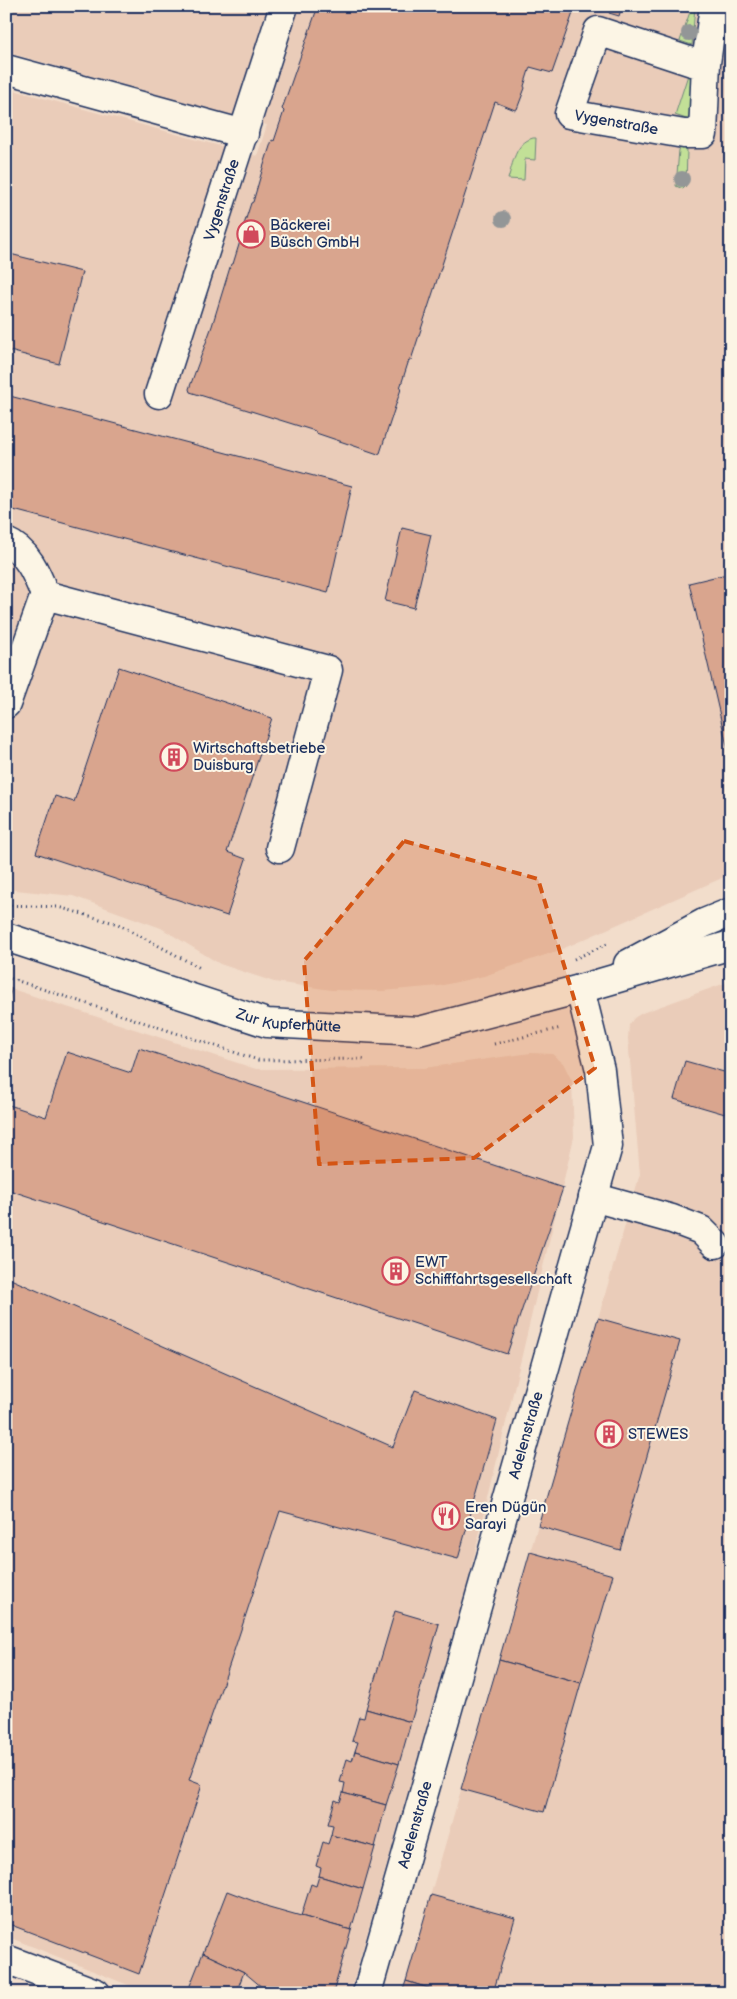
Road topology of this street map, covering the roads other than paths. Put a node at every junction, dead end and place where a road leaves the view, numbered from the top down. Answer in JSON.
{"nodes":[{"id":1,"x":284,"y":6,"type":"edge"},
{"id":2,"x":714,"y":6,"type":"edge"},
{"id":3,"x":706,"y":63,"type":"junction"},
{"id":4,"x":6,"y":69,"type":"edge"},
{"id":5,"x":244,"y":134,"type":"junction"},
{"id":6,"x":159,"y":394,"type":"dead end"},
{"id":7,"x":6,"y":542,"type":"edge"},
{"id":8,"x":45,"y":595,"type":"junction"},
{"id":9,"x":6,"y":704,"type":"edge"},
{"id":10,"x":280,"y":848,"type":"dead end"},
{"id":11,"x":731,"y":912,"type":"edge"},
{"id":12,"x":6,"y":937,"type":"edge"},
{"id":13,"x":731,"y":945,"type":"edge"},
{"id":14,"x":580,"y":989,"type":"junction"},
{"id":15,"x":594,"y":1198,"type":"junction"},
{"id":16,"x":715,"y":1244,"type":"dead end"},
{"id":17,"x":6,"y":1959,"type":"edge"},
{"id":18,"x":96,"y":1993,"type":"edge"},
{"id":19,"x":367,"y":1993,"type":"edge"}],
"edges":[{"from":1,"to":5,"type":"street","name":"Vygenstraße"},
{"from":2,"to":3,"type":"street","name":"Vygenstraße"},
{"from":3,"to":3,"type":"street","name":"Vygenstraße"},
{"from":4,"to":5,"type":"street"},
{"from":5,"to":6,"type":"street","name":"Vygenstraße"},
{"from":7,"to":8,"type":"street"},
{"from":8,"to":9,"type":"street"},
{"from":8,"to":10,"type":"street"},
{"from":11,"to":14,"type":"street","name":"Zur Kupferhütte"},
{"from":12,"to":14,"type":"street","name":"Zur Kupferhütte"},
{"from":13,"to":14,"type":"street","name":"Zur Kupferhütte"},
{"from":14,"to":15,"type":"street","name":"Adelenstraße"},
{"from":15,"to":16,"type":"street"},
{"from":15,"to":19,"type":"street","name":"Adelenstraße"},
{"from":17,"to":18,"type":"street"}]}
